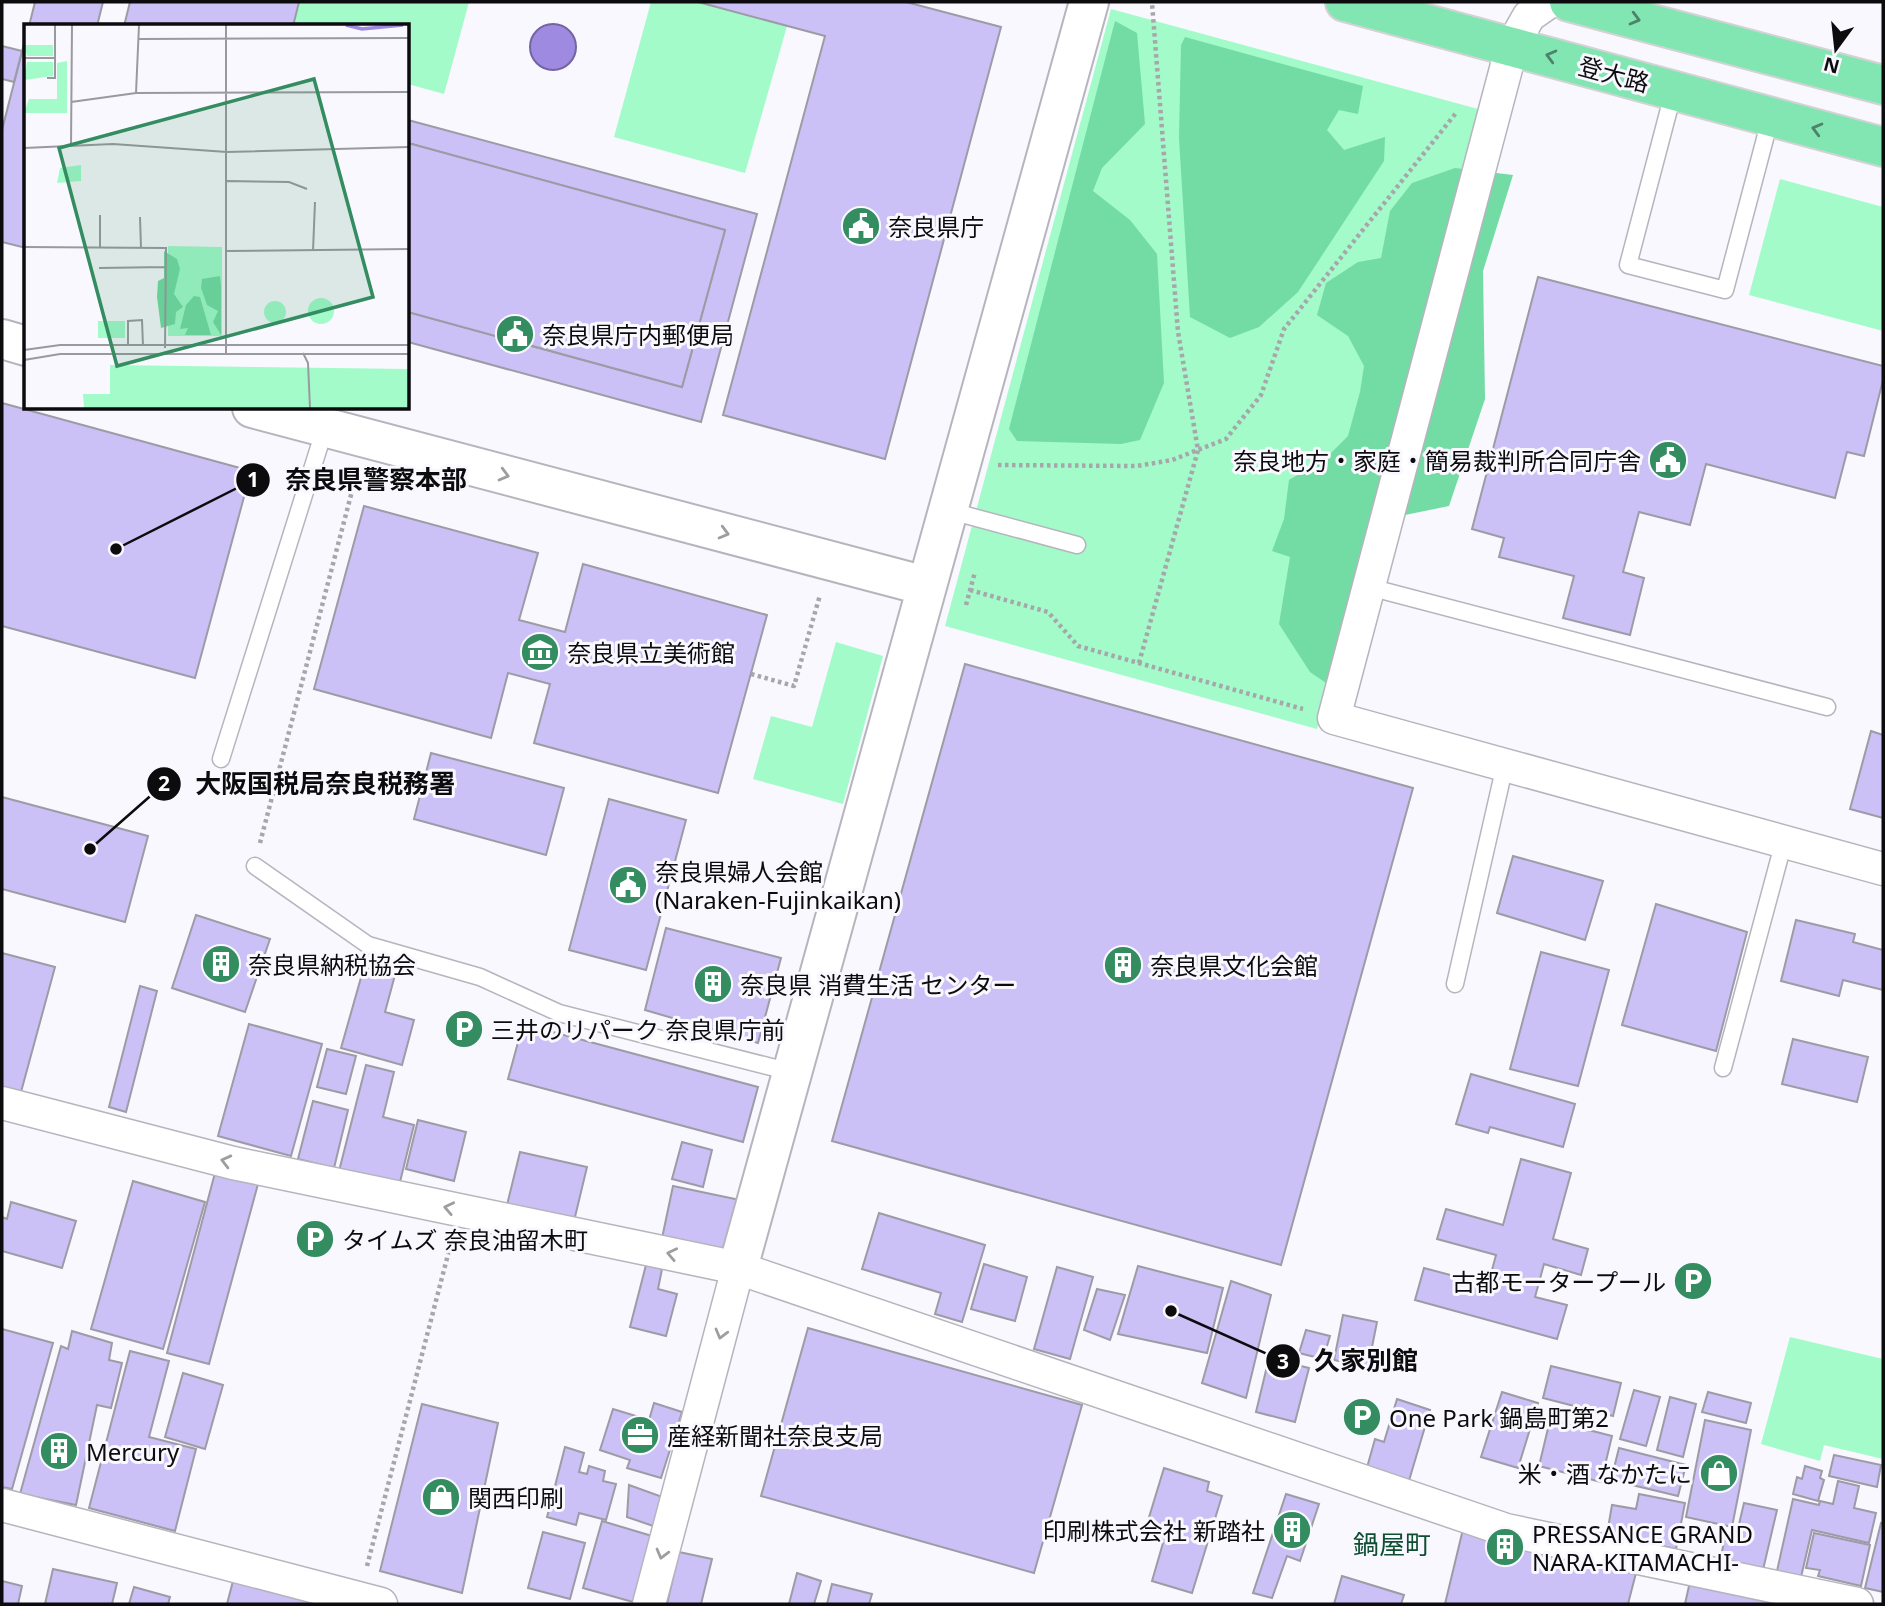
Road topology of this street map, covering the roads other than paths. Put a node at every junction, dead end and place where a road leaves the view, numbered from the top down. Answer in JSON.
{"nodes":[{"id":1,"x":1089,"y":2,"type":"edge"},
{"id":2,"x":1345,"y":2,"type":"edge"},
{"id":3,"x":1549,"y":2,"type":"edge"},
{"id":4,"x":1569,"y":2,"type":"edge"},
{"id":5,"x":1512,"y":46,"type":"junction"},
{"id":6,"x":1883,"y":85,"type":"edge"},
{"id":7,"x":1674,"y":90,"type":"junction"},
{"id":8,"x":1771,"y":116,"type":"junction"},
{"id":9,"x":1883,"y":147,"type":"edge"},
{"id":10,"x":2,"y":339,"type":"edge"},
{"id":11,"x":24,"y":345,"type":"edge"},
{"id":12,"x":259,"y":410,"type":"edge"},
{"id":13,"x":326,"y":428,"type":"junction"},
{"id":14,"x":947,"y":510,"type":"junction"},
{"id":15,"x":1077,"y":545,"type":"dead end"},
{"id":16,"x":926,"y":586,"type":"junction"},
{"id":17,"x":1369,"y":587,"type":"junction"},
{"id":18,"x":1827,"y":707,"type":"dead end"},
{"id":19,"x":220,"y":760,"type":"dead end"},
{"id":20,"x":1505,"y":765,"type":"junction"},
{"id":21,"x":1784,"y":841,"type":"junction"},
{"id":22,"x":255,"y":866,"type":"dead end"},
{"id":23,"x":1883,"y":869,"type":"edge"},
{"id":24,"x":1455,"y":984,"type":"dead end"},
{"id":25,"x":1723,"y":1068,"type":"dead end"},
{"id":26,"x":791,"y":1072,"type":"junction"},
{"id":27,"x":2,"y":1103,"type":"edge"},
{"id":28,"x":738,"y":1268,"type":"junction"},
{"id":29,"x":2,"y":1505,"type":"edge"},
{"id":30,"x":1795,"y":1597,"type":"edge"},
{"id":31,"x":370,"y":1601,"type":"edge"},
{"id":32,"x":649,"y":1604,"type":"edge"},
{"id":33,"x":1857,"y":1604,"type":"edge"}],
"edges":[{"from":1,"to":14,"type":"street"},
{"from":2,"to":5,"type":"highway","name":"登大路"},
{"from":3,"to":5,"type":"street"},
{"from":4,"to":6,"type":"highway","one_way":true},
{"from":7,"to":5,"type":"highway","name":"登大路","one_way":true},
{"from":5,"to":17,"type":"street"},
{"from":7,"to":8,"type":"highway","name":"登大路"},
{"from":7,"to":8,"type":"lane"},
{"from":9,"to":8,"type":"highway","name":"登大路","one_way":true},
{"from":10,"to":11,"type":"street"},
{"from":12,"to":13,"type":"street"},
{"from":13,"to":16,"type":"street","one_way":true},
{"from":13,"to":19,"type":"lane"},
{"from":14,"to":15,"type":"lane"},
{"from":14,"to":16,"type":"street"},
{"from":16,"to":26,"type":"street"},
{"from":17,"to":18,"type":"lane"},
{"from":17,"to":20,"type":"street"},
{"from":20,"to":21,"type":"street"},
{"from":20,"to":24,"type":"lane"},
{"from":21,"to":23,"type":"street"},
{"from":21,"to":25,"type":"lane"},
{"from":22,"to":26,"type":"lane"},
{"from":26,"to":28,"type":"street"},
{"from":28,"to":27,"type":"street","one_way":true},
{"from":28,"to":30,"type":"street"},
{"from":28,"to":32,"type":"street","one_way":true},
{"from":29,"to":31,"type":"street"},
{"from":30,"to":33,"type":"street"}]}
